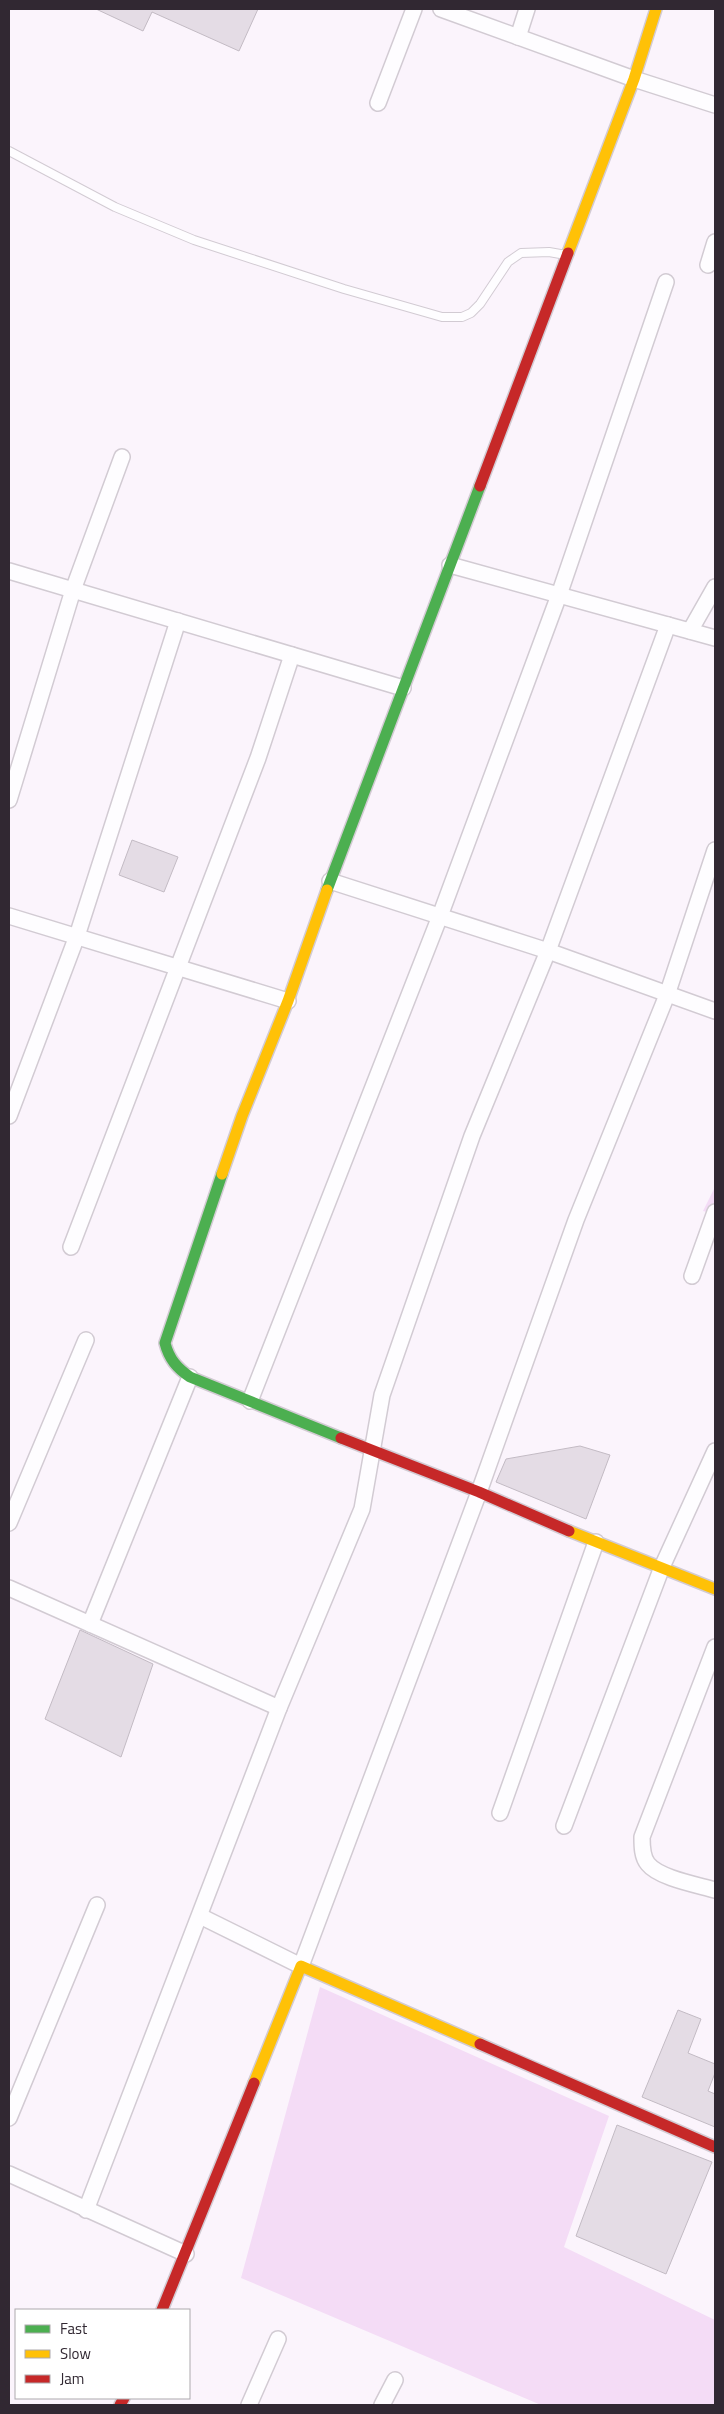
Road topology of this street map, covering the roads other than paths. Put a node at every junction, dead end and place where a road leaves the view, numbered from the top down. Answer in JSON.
{"nodes":[{"id":1,"x":414,"y":9,"type":"edge"},
{"id":2,"x":441,"y":9,"type":"edge"},
{"id":3,"x":527,"y":9,"type":"edge"},
{"id":4,"x":656,"y":9,"type":"edge"},
{"id":5,"x":518,"y":38,"type":"junction"},
{"id":6,"x":634,"y":78,"type":"junction"},
{"id":7,"x":378,"y":104,"type":"dead end"},
{"id":8,"x":715,"y":105,"type":"edge"},
{"id":9,"x":9,"y":151,"type":"edge"},
{"id":10,"x":715,"y":242,"type":"edge"},
{"id":11,"x":567,"y":255,"type":"junction"},
{"id":12,"x":708,"y":265,"type":"dead end"},
{"id":13,"x":666,"y":282,"type":"dead end"},
{"id":14,"x":122,"y":457,"type":"dead end"},
{"id":15,"x":450,"y":565,"type":"junction"},
{"id":16,"x":9,"y":571,"type":"edge"},
{"id":17,"x":715,"y":587,"type":"edge"},
{"id":18,"x":73,"y":590,"type":"junction"},
{"id":19,"x":559,"y":595,"type":"junction"},
{"id":20,"x":178,"y":621,"type":"junction"},
{"id":21,"x":668,"y":625,"type":"junction"},
{"id":22,"x":690,"y":631,"type":"junction"},
{"id":23,"x":715,"y":638,"type":"edge"},
{"id":24,"x":292,"y":655,"type":"junction"},
{"id":25,"x":403,"y":688,"type":"junction"},
{"id":26,"x":9,"y":800,"type":"edge"},
{"id":27,"x":715,"y":850,"type":"edge"},
{"id":28,"x":330,"y":881,"type":"junction"},
{"id":29,"x":9,"y":916,"type":"edge"},
{"id":30,"x":440,"y":916,"type":"junction"},
{"id":31,"x":77,"y":936,"type":"junction"},
{"id":32,"x":548,"y":951,"type":"junction"},
{"id":33,"x":178,"y":967,"type":"junction"},
{"id":34,"x":667,"y":995,"type":"junction"},
{"id":35,"x":288,"y":1001,"type":"junction"},
{"id":36,"x":715,"y":1011,"type":"edge"},
{"id":37,"x":9,"y":1116,"type":"edge"},
{"id":38,"x":715,"y":1212,"type":"edge"},
{"id":39,"x":71,"y":1247,"type":"dead end"},
{"id":40,"x":692,"y":1276,"type":"dead end"},
{"id":41,"x":86,"y":1340,"type":"dead end"},
{"id":42,"x":190,"y":1376,"type":"junction"},
{"id":43,"x":250,"y":1401,"type":"junction"},
{"id":44,"x":372,"y":1451,"type":"junction"},
{"id":45,"x":715,"y":1451,"type":"edge"},
{"id":46,"x":479,"y":1492,"type":"junction"},
{"id":47,"x":9,"y":1523,"type":"edge"},
{"id":48,"x":596,"y":1542,"type":"junction"},
{"id":49,"x":662,"y":1567,"type":"junction"},
{"id":50,"x":9,"y":1588,"type":"edge"},
{"id":51,"x":715,"y":1589,"type":"edge"},
{"id":52,"x":90,"y":1624,"type":"junction"},
{"id":53,"x":715,"y":1647,"type":"edge"},
{"id":54,"x":279,"y":1708,"type":"junction"},
{"id":55,"x":500,"y":1814,"type":"dead end"},
{"id":56,"x":564,"y":1826,"type":"dead end"},
{"id":57,"x":715,"y":1890,"type":"edge"},
{"id":58,"x":97,"y":1905,"type":"dead end"},
{"id":59,"x":200,"y":1916,"type":"junction"},
{"id":60,"x":301,"y":1966,"type":"junction"},
{"id":61,"x":9,"y":2118,"type":"edge"},
{"id":62,"x":715,"y":2147,"type":"edge"},
{"id":63,"x":9,"y":2174,"type":"edge"},
{"id":64,"x":86,"y":2210,"type":"junction"},
{"id":65,"x":186,"y":2254,"type":"junction"},
{"id":66,"x":162,"y":2309,"type":"edge"},
{"id":67,"x":278,"y":2339,"type":"dead end"},
{"id":68,"x":395,"y":2380,"type":"dead end"},
{"id":69,"x":249,"y":2405,"type":"edge"},
{"id":70,"x":382,"y":2405,"type":"edge"}],
"edges":[{"from":1,"to":7,"type":"street"},
{"from":2,"to":5,"type":"street"},
{"from":3,"to":5,"type":"street"},
{"from":4,"to":6,"type":"street"},
{"from":5,"to":6,"type":"street"},
{"from":6,"to":8,"type":"street"},
{"from":6,"to":11,"type":"street"},
{"from":9,"to":11,"type":"lane"},
{"from":10,"to":12,"type":"street"},
{"from":11,"to":15,"type":"street"},
{"from":13,"to":19,"type":"street"},
{"from":14,"to":18,"type":"street"},
{"from":15,"to":19,"type":"street"},
{"from":15,"to":25,"type":"street"},
{"from":16,"to":18,"type":"street"},
{"from":17,"to":22,"type":"street"},
{"from":18,"to":20,"type":"street"},
{"from":18,"to":26,"type":"street"},
{"from":19,"to":21,"type":"street"},
{"from":19,"to":30,"type":"street"},
{"from":20,"to":24,"type":"street"},
{"from":20,"to":31,"type":"street"},
{"from":21,"to":22,"type":"street"},
{"from":21,"to":32,"type":"street"},
{"from":22,"to":23,"type":"street"},
{"from":24,"to":25,"type":"street"},
{"from":24,"to":33,"type":"street"},
{"from":25,"to":28,"type":"street"},
{"from":27,"to":34,"type":"street"},
{"from":28,"to":30,"type":"street"},
{"from":28,"to":35,"type":"street"},
{"from":29,"to":31,"type":"street"},
{"from":30,"to":32,"type":"street"},
{"from":30,"to":43,"type":"street"},
{"from":31,"to":33,"type":"street"},
{"from":31,"to":37,"type":"street"},
{"from":32,"to":34,"type":"street"},
{"from":32,"to":44,"type":"street"},
{"from":33,"to":35,"type":"street"},
{"from":33,"to":39,"type":"street"},
{"from":34,"to":36,"type":"street"},
{"from":34,"to":46,"type":"street"},
{"from":35,"to":42,"type":"street"},
{"from":38,"to":40,"type":"street"},
{"from":41,"to":47,"type":"street"},
{"from":42,"to":43,"type":"street"},
{"from":42,"to":52,"type":"street"},
{"from":43,"to":44,"type":"street"},
{"from":44,"to":46,"type":"street"},
{"from":44,"to":54,"type":"street"},
{"from":45,"to":49,"type":"street"},
{"from":46,"to":48,"type":"street"},
{"from":46,"to":60,"type":"street"},
{"from":48,"to":49,"type":"street"},
{"from":48,"to":55,"type":"street"},
{"from":49,"to":51,"type":"street"},
{"from":49,"to":56,"type":"street"},
{"from":50,"to":52,"type":"street"},
{"from":52,"to":54,"type":"street"},
{"from":53,"to":57,"type":"street"},
{"from":54,"to":59,"type":"street"},
{"from":58,"to":61,"type":"street"},
{"from":59,"to":60,"type":"street"},
{"from":59,"to":64,"type":"street"},
{"from":60,"to":62,"type":"street"},
{"from":60,"to":65,"type":"street"},
{"from":63,"to":64,"type":"street"},
{"from":64,"to":65,"type":"street"},
{"from":65,"to":66,"type":"street"},
{"from":67,"to":69,"type":"street"},
{"from":68,"to":70,"type":"street"}]}
